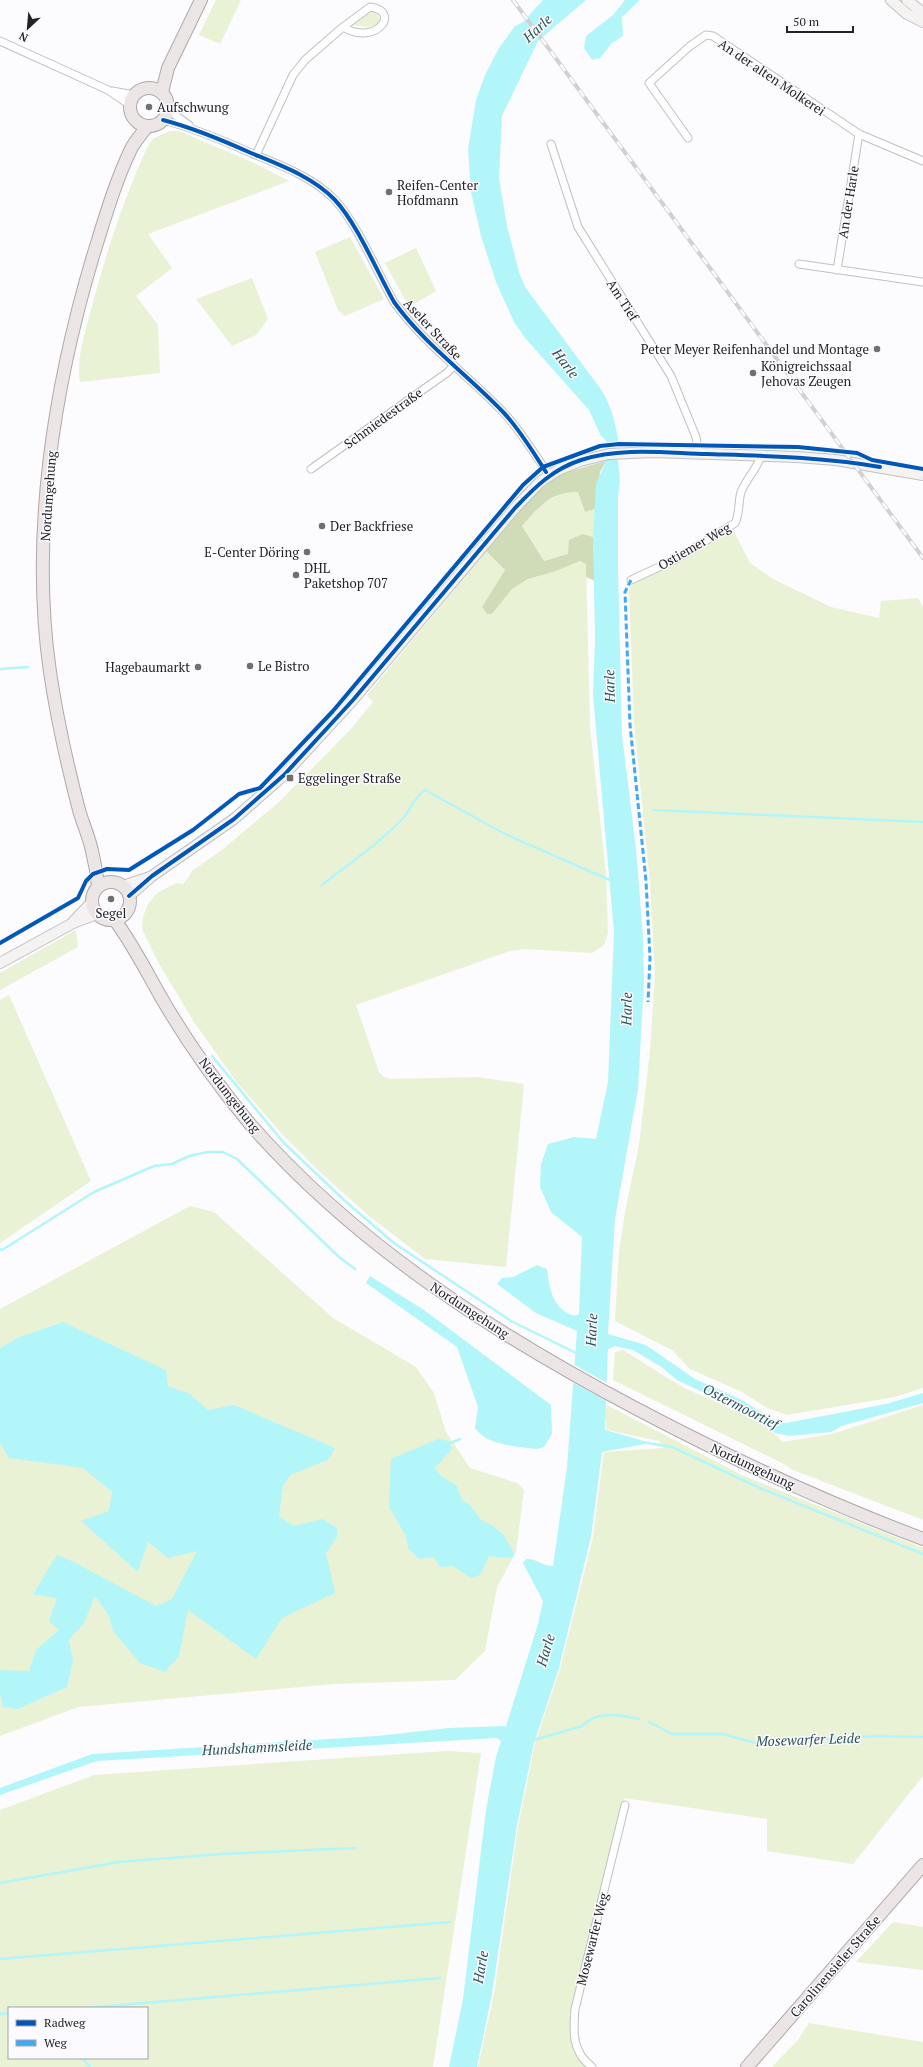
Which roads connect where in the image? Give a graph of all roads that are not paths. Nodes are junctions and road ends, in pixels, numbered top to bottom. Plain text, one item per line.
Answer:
1 (200, 0) edge
2 (891, 0) edge
3 (907, 0) edge
4 (923, 13) edge
5 (923, 22) edge
6 (343, 27) junction
7 (0, 41) edge
8 (168, 68) junction
9 (149, 88) junction
10 (108, 90) junction
11 (162, 92) junction
12 (132, 100) junction
13 (166, 115) junction
14 (141, 123) junction
15 (192, 127) junction
16 (858, 134) junction
17 (688, 138) dead end
18 (551, 144) dead end
19 (256, 155) junction
20 (923, 161) edge
21 (799, 264) dead end
22 (837, 270) junction
23 (923, 282) edge
24 (453, 366) junction
25 (698, 454) junction
26 (761, 456) junction
27 (311, 469) dead end
28 (549, 475) junction
29 (923, 475) edge
30 (631, 580) dead end
31 (103, 884) junction
32 (126, 891) junction
33 (92, 902) junction
34 (97, 914) junction
35 (125, 914) junction
36 (114, 920) junction
37 (73, 923) junction
38 (130, 940) junction
39 (0, 963) edge
40 (923, 1539) edge
41 (625, 1806) dead end
42 (923, 1865) edge
43 (592, 2067) edge
44 (747, 2067) edge

1 - 8 main road
2 - 5 street
3 - 4 street
6 - 6 street
6 - 19 street
7 - 10 street
8 - 9 main road
8 - 11 main road
9 - 11 main road
9 - 12 main road
10 - 12 street
10 - 12 street
11 - 13 main road
12 - 14 main road
13 - 14 main road
13 - 15 street, Aseler Straße
13 - 15 street, Aseler Straße
14 - 31 main road, Nordumgehung
15 - 19 street, Aseler Straße
16 - 17 street, An der alten Molkerei
16 - 20 street, An der alten Molkerei
16 - 22 street, An der Harle
18 - 25 street, Am Tief
19 - 24 street, Aseler Straße
21 - 22 street
22 - 23 street
24 - 27 street, Schmiedestraße
24 - 28 street, Aseler Straße
25 - 26 street
25 - 28 street
26 - 29 street
26 - 30 street, Ostiemer Weg
28 - 32 street
31 - 32 main road
31 - 33 main road
32 - 35 main road, Nordumgehung
33 - 34 main road
33 - 37 street
34 - 36 main road
34 - 37 street
35 - 36 main road
35 - 38 main road, Nordumgehung
36 - 38 main road, Nordumgehung
37 - 39 street
38 - 40 main road, Nordumgehung
41 - 43 street, Mosewarfer Weg
42 - 44 main road, Carolinensieler Straße

